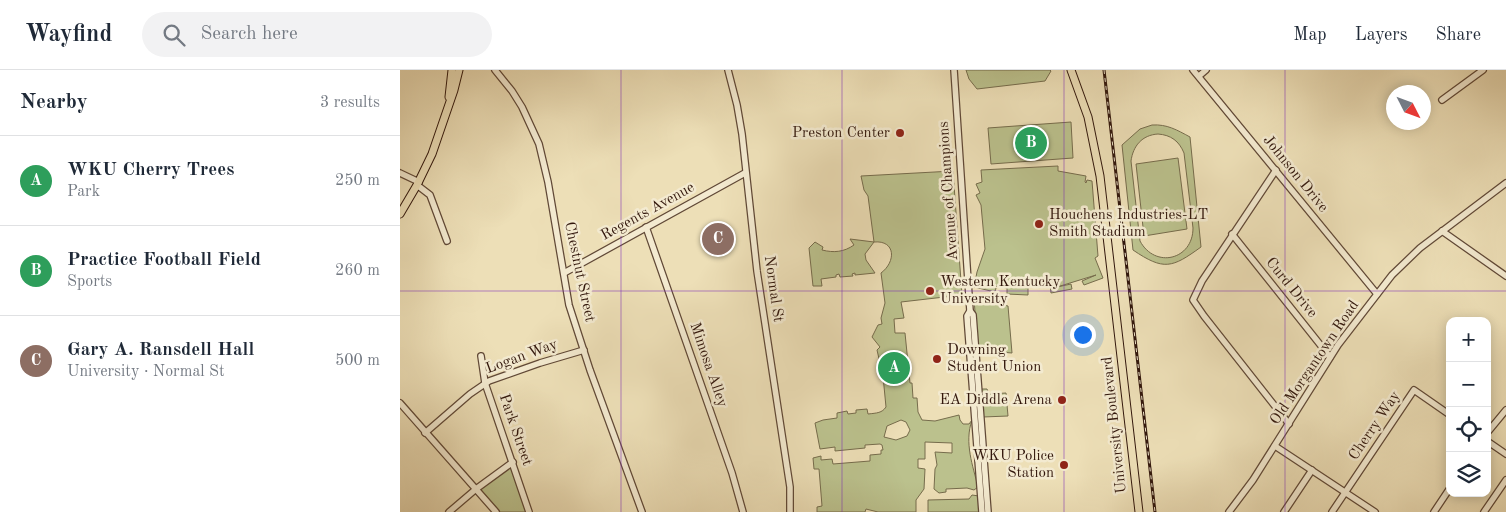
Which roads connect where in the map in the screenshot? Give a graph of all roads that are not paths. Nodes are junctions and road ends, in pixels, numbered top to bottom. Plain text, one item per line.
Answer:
1 (452, 70) edge
2 (459, 70) edge
3 (494, 70) edge
4 (728, 70) edge
5 (954, 70) edge
6 (1071, 70) edge
7 (1193, 70) edge
8 (1206, 70) edge
9 (1483, 70) edge
10 (1199, 76) junction
11 (1442, 100) dead end
12 (448, 104) junction
13 (1276, 170) junction
14 (400, 173) edge
15 (745, 174) junction
16 (1506, 183) edge
17 (418, 184) junction
18 (400, 214) edge
19 (646, 227) junction
20 (1442, 231) junction
21 (1232, 234) junction
22 (447, 241) dead end
23 (564, 273) junction
24 (1506, 276) edge
25 (1377, 294) junction
26 (970, 311) junction
27 (584, 350) junction
28 (481, 356) dead end
29 (1330, 357) junction
30 (485, 383) junction
31 (400, 403) edge
32 (1506, 410) edge
33 (1446, 412) edge
34 (1289, 424) junction
35 (1491, 428) edge
36 (425, 433) junction
37 (1491, 443) edge
38 (1275, 446) junction
39 (1506, 454) edge
40 (513, 462) junction
41 (1312, 470) junction
42 (1506, 480) edge
43 (476, 489) junction
44 (1345, 492) junction
45 (1446, 494) edge
46 (449, 512) edge
47 (496, 512) edge
48 (530, 512) edge
49 (642, 512) edge
50 (743, 512) edge
51 (790, 512) edge
52 (982, 512) edge
53 (988, 512) edge
54 (1139, 512) edge
55 (1229, 512) edge
56 (1284, 512) edge
57 (1332, 512) edge
58 (1374, 512) edge
59 (1434, 512) edge
60 (1484, 512) edge

1 - 12 main road
2 - 12 main road
3 - 23 street, Chestnut Street
4 - 15 street, Normal St
5 - 26 street, Avenue of Champions
6 - 54 main road, University Boulevard
7 - 10 street, Johnson Drive
8 - 10 street
9 - 11 street
10 - 13 street, Johnson Drive
12 - 17 main road
13 - 21 street
13 - 25 street, Johnson Drive
14 - 17 street
15 - 19 street, Regents Avenue
15 - 51 street, Normal St
16 - 20 street, Old Morgantown Road
17 - 18 main road
17 - 22 street
19 - 23 street, Regents Avenue
19 - 50 street, Mimosa Alley
20 - 24 street
20 - 25 street, Old Morgantown Road
21 - 29 street, Curd Drive
21 - 34 street
23 - 27 street, Chestnut Street
25 - 29 street, Old Morgantown Road
26 - 52 street, Avenue of Champions
26 - 53 street, Avenue of Champions
27 - 30 street, Logan Way
27 - 49 street, Chestnut Street
28 - 30 street, Park Street
29 - 34 street, Old Morgantown Road
30 - 36 street, Logan Way
30 - 40 street, Park Street
31 - 36 street
32 - 35 street
33 - 44 street, Cherry Way
34 - 38 street, Old Morgantown Road
36 - 43 street
37 - 39 street
38 - 41 street
38 - 55 street, Old Morgantown Road
40 - 43 street
40 - 48 street, Park Street
41 - 44 street
41 - 56 street
42 - 60 street
43 - 46 street
43 - 47 street
44 - 57 street, Cherry Way
44 - 58 street
45 - 59 street

